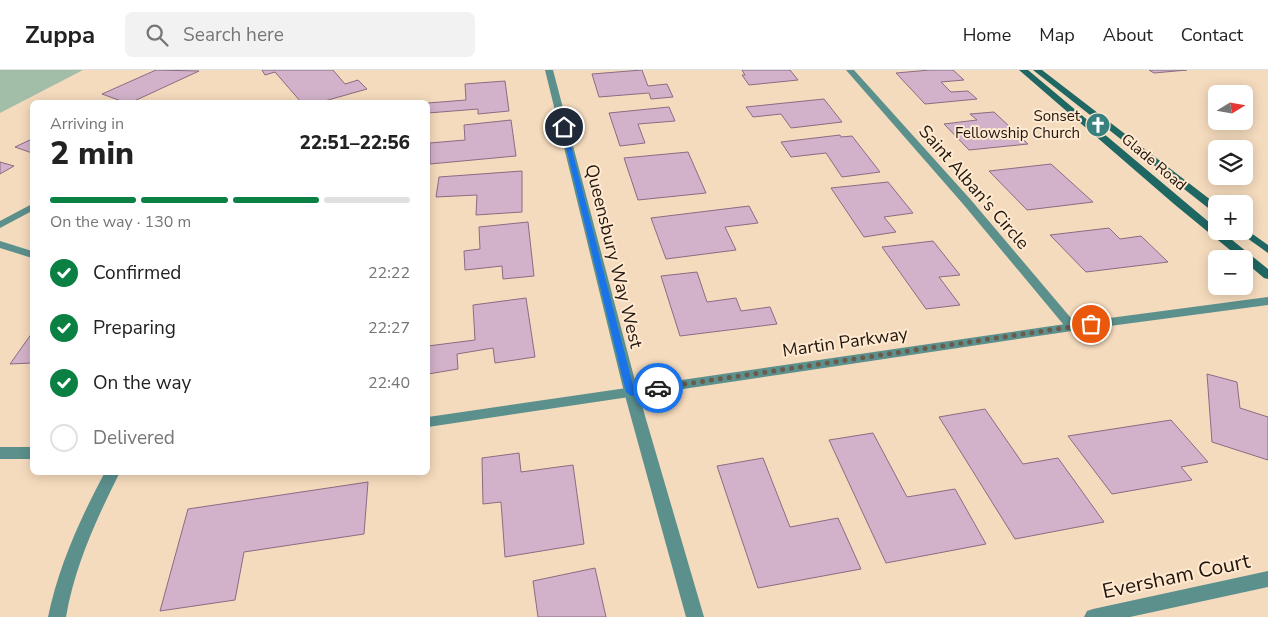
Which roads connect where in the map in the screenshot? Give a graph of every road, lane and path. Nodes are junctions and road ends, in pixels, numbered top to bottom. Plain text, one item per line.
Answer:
1 (549, 70) edge
2 (850, 70) edge
3 (1023, 70) edge
4 (1037, 70) edge
5 (1208, 203) edge
6 (30, 208) edge
7 (0, 225) edge
8 (1253, 238) edge
9 (0, 244) edge
10 (1268, 250) edge
11 (30, 254) edge
12 (1268, 275) edge
13 (1268, 300) edge
14 (1072, 327) junction
15 (631, 392) junction
16 (430, 422) edge
17 (0, 453) edge
18 (30, 453) edge
19 (111, 475) edge
20 (1268, 579) edge
21 (57, 617) edge
22 (695, 617) edge
23 (1093, 617) edge

1 - 15 street, Queensbury Way West
2 - 14 street, Saint Alban's Circle
3 - 12 main road, Glade Road
4 - 5 main road, Glade Road
6 - 7 street
8 - 10 main road
9 - 11 street
13 - 14 street, Martin Parkway
14 - 15 street, Martin Parkway
15 - 16 street, Martin Parkway
15 - 22 street, Queensbury Way West
17 - 18 street
19 - 21 street
20 - 23 street, Eversham Court

